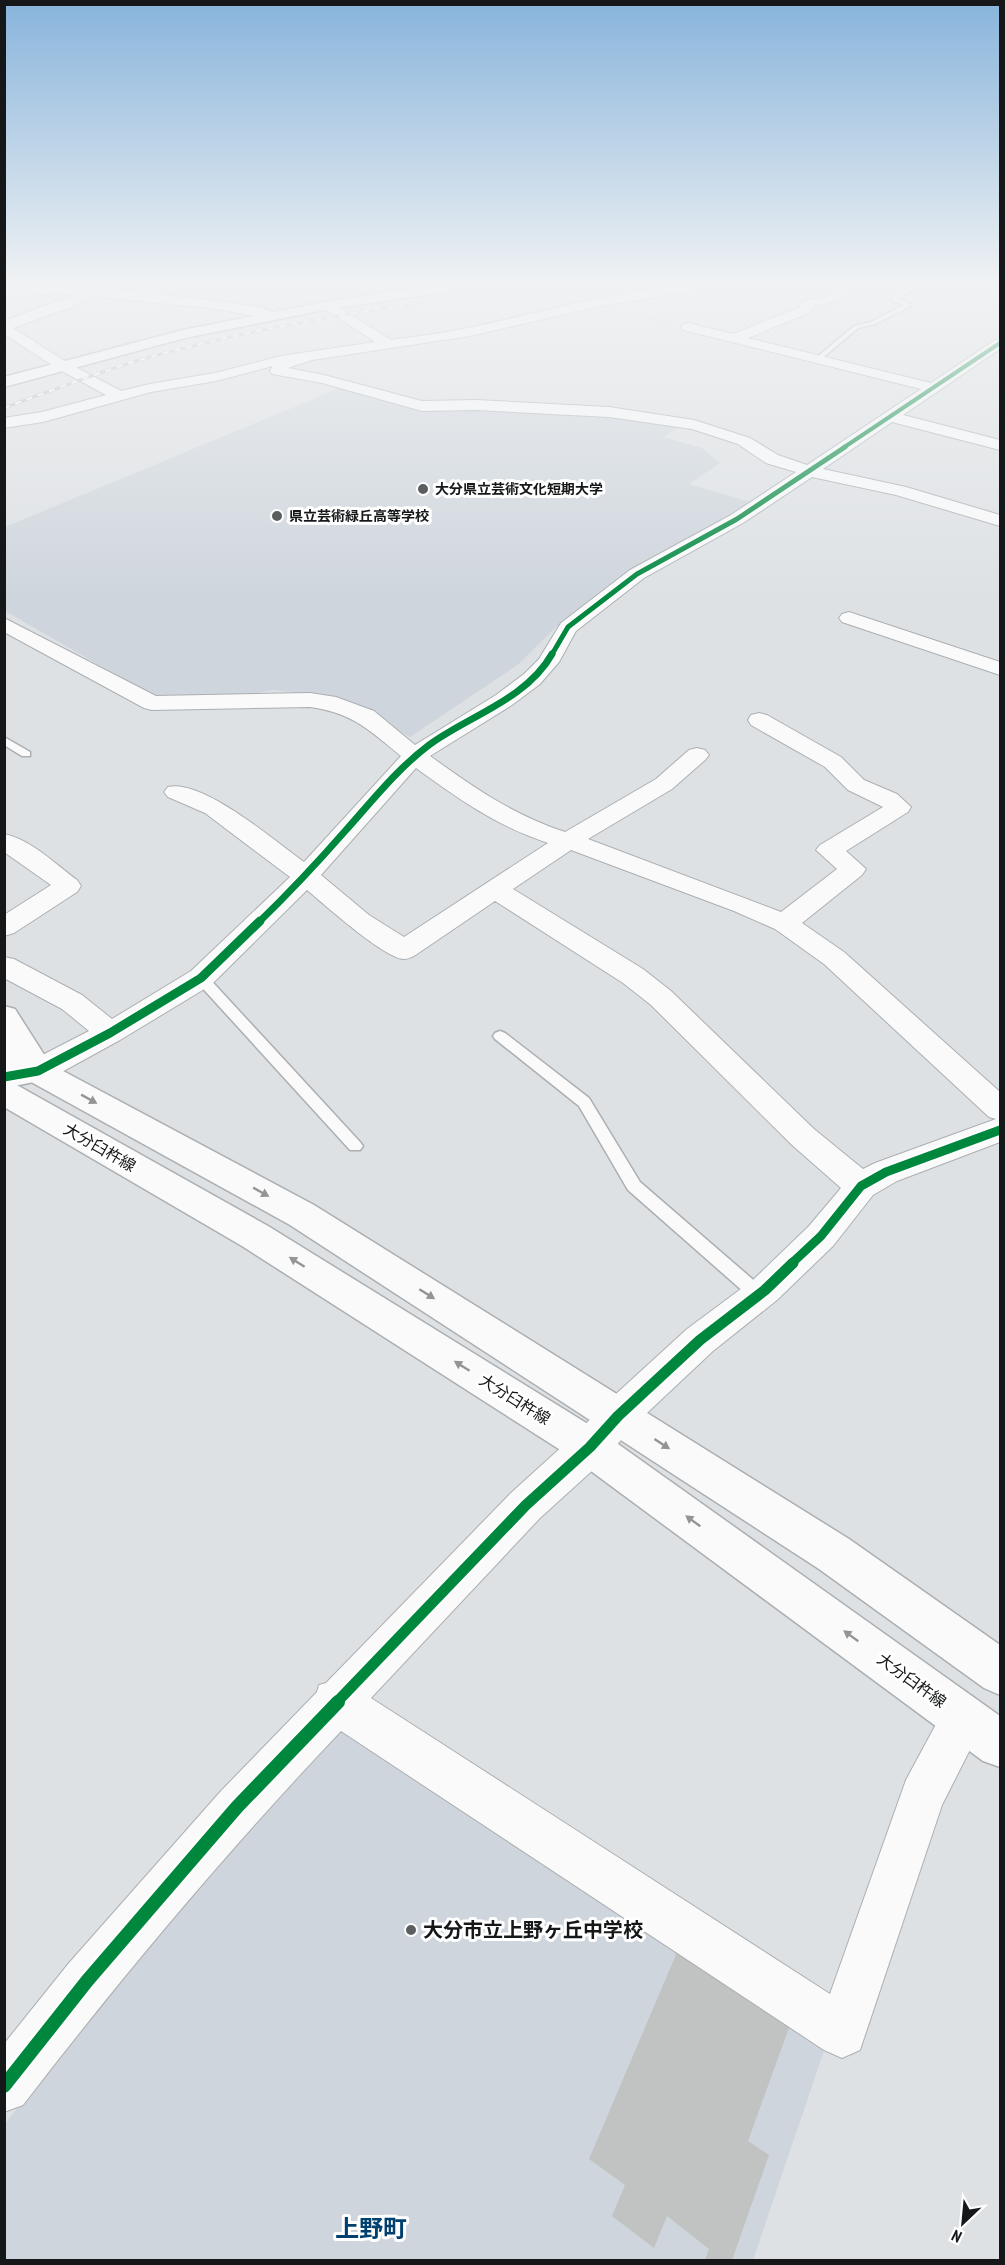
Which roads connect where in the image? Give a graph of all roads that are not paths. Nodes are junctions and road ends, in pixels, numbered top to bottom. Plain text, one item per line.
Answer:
1 (108, 391) edge
2 (140, 391) edge
3 (366, 391) edge
4 (930, 391) edge
5 (118, 396) junction
6 (891, 417) junction
7 (4, 423) edge
8 (1000, 445) edge
9 (809, 471) junction
10 (1000, 521) edge
11 (849, 618) dead end
12 (4, 624) edge
13 (1000, 669) edge
14 (759, 720) dead end
15 (4, 740) edge
16 (26, 754) dead end
17 (697, 755) dead end
18 (415, 756) junction
19 (176, 792) dead end
20 (4, 841) edge
21 (566, 842) junction
22 (306, 876) junction
23 (495, 890) junction
24 (784, 922) junction
25 (4, 927) edge
26 (4, 966) edge
27 (201, 978) junction
28 (4, 1016) edge
29 (110, 1033) junction
30 (500, 1036) dead end
31 (4, 1053) edge
32 (21, 1074) edge
33 (4, 1092) edge
34 (1000, 1109) edge
35 (1000, 1130) edge
36 (355, 1146) dead end
37 (861, 1186) junction
38 (759, 1295) junction
39 (618, 1416) junction
40 (590, 1447) junction
41 (1000, 1672) edge
42 (335, 1701) junction
43 (964, 1718) junction
44 (1000, 1744) edge
45 (4, 2086) edge

1 - 5 street
2 - 5 street
3 - 9 street
4 - 6 street
5 - 7 street
6 - 8 street
6 - 9 street
9 - 10 street
9 - 18 street
11 - 13 street
12 - 18 street
14 - 24 street
15 - 16 lane
17 - 21 street
18 - 21 street
18 - 22 street
19 - 22 street
20 - 25 street
21 - 23 street
21 - 24 street
22 - 23 street
22 - 27 street
23 - 37 street
24 - 34 street
26 - 29 street
27 - 29 street
27 - 36 lane
28 - 32 main road
29 - 32 street
30 - 38 lane
31 - 32 main road
32 -> 39 main road
40 -> 33 main road, 大分臼杵線
35 - 37 street
37 - 38 street
38 - 39 street
39 - 40 street
39 -> 41 main road
40 - 42 street
43 -> 40 main road, 大分臼杵線
42 - 43 street
42 - 45 street
43 - 44 main road, 大分臼杵線

